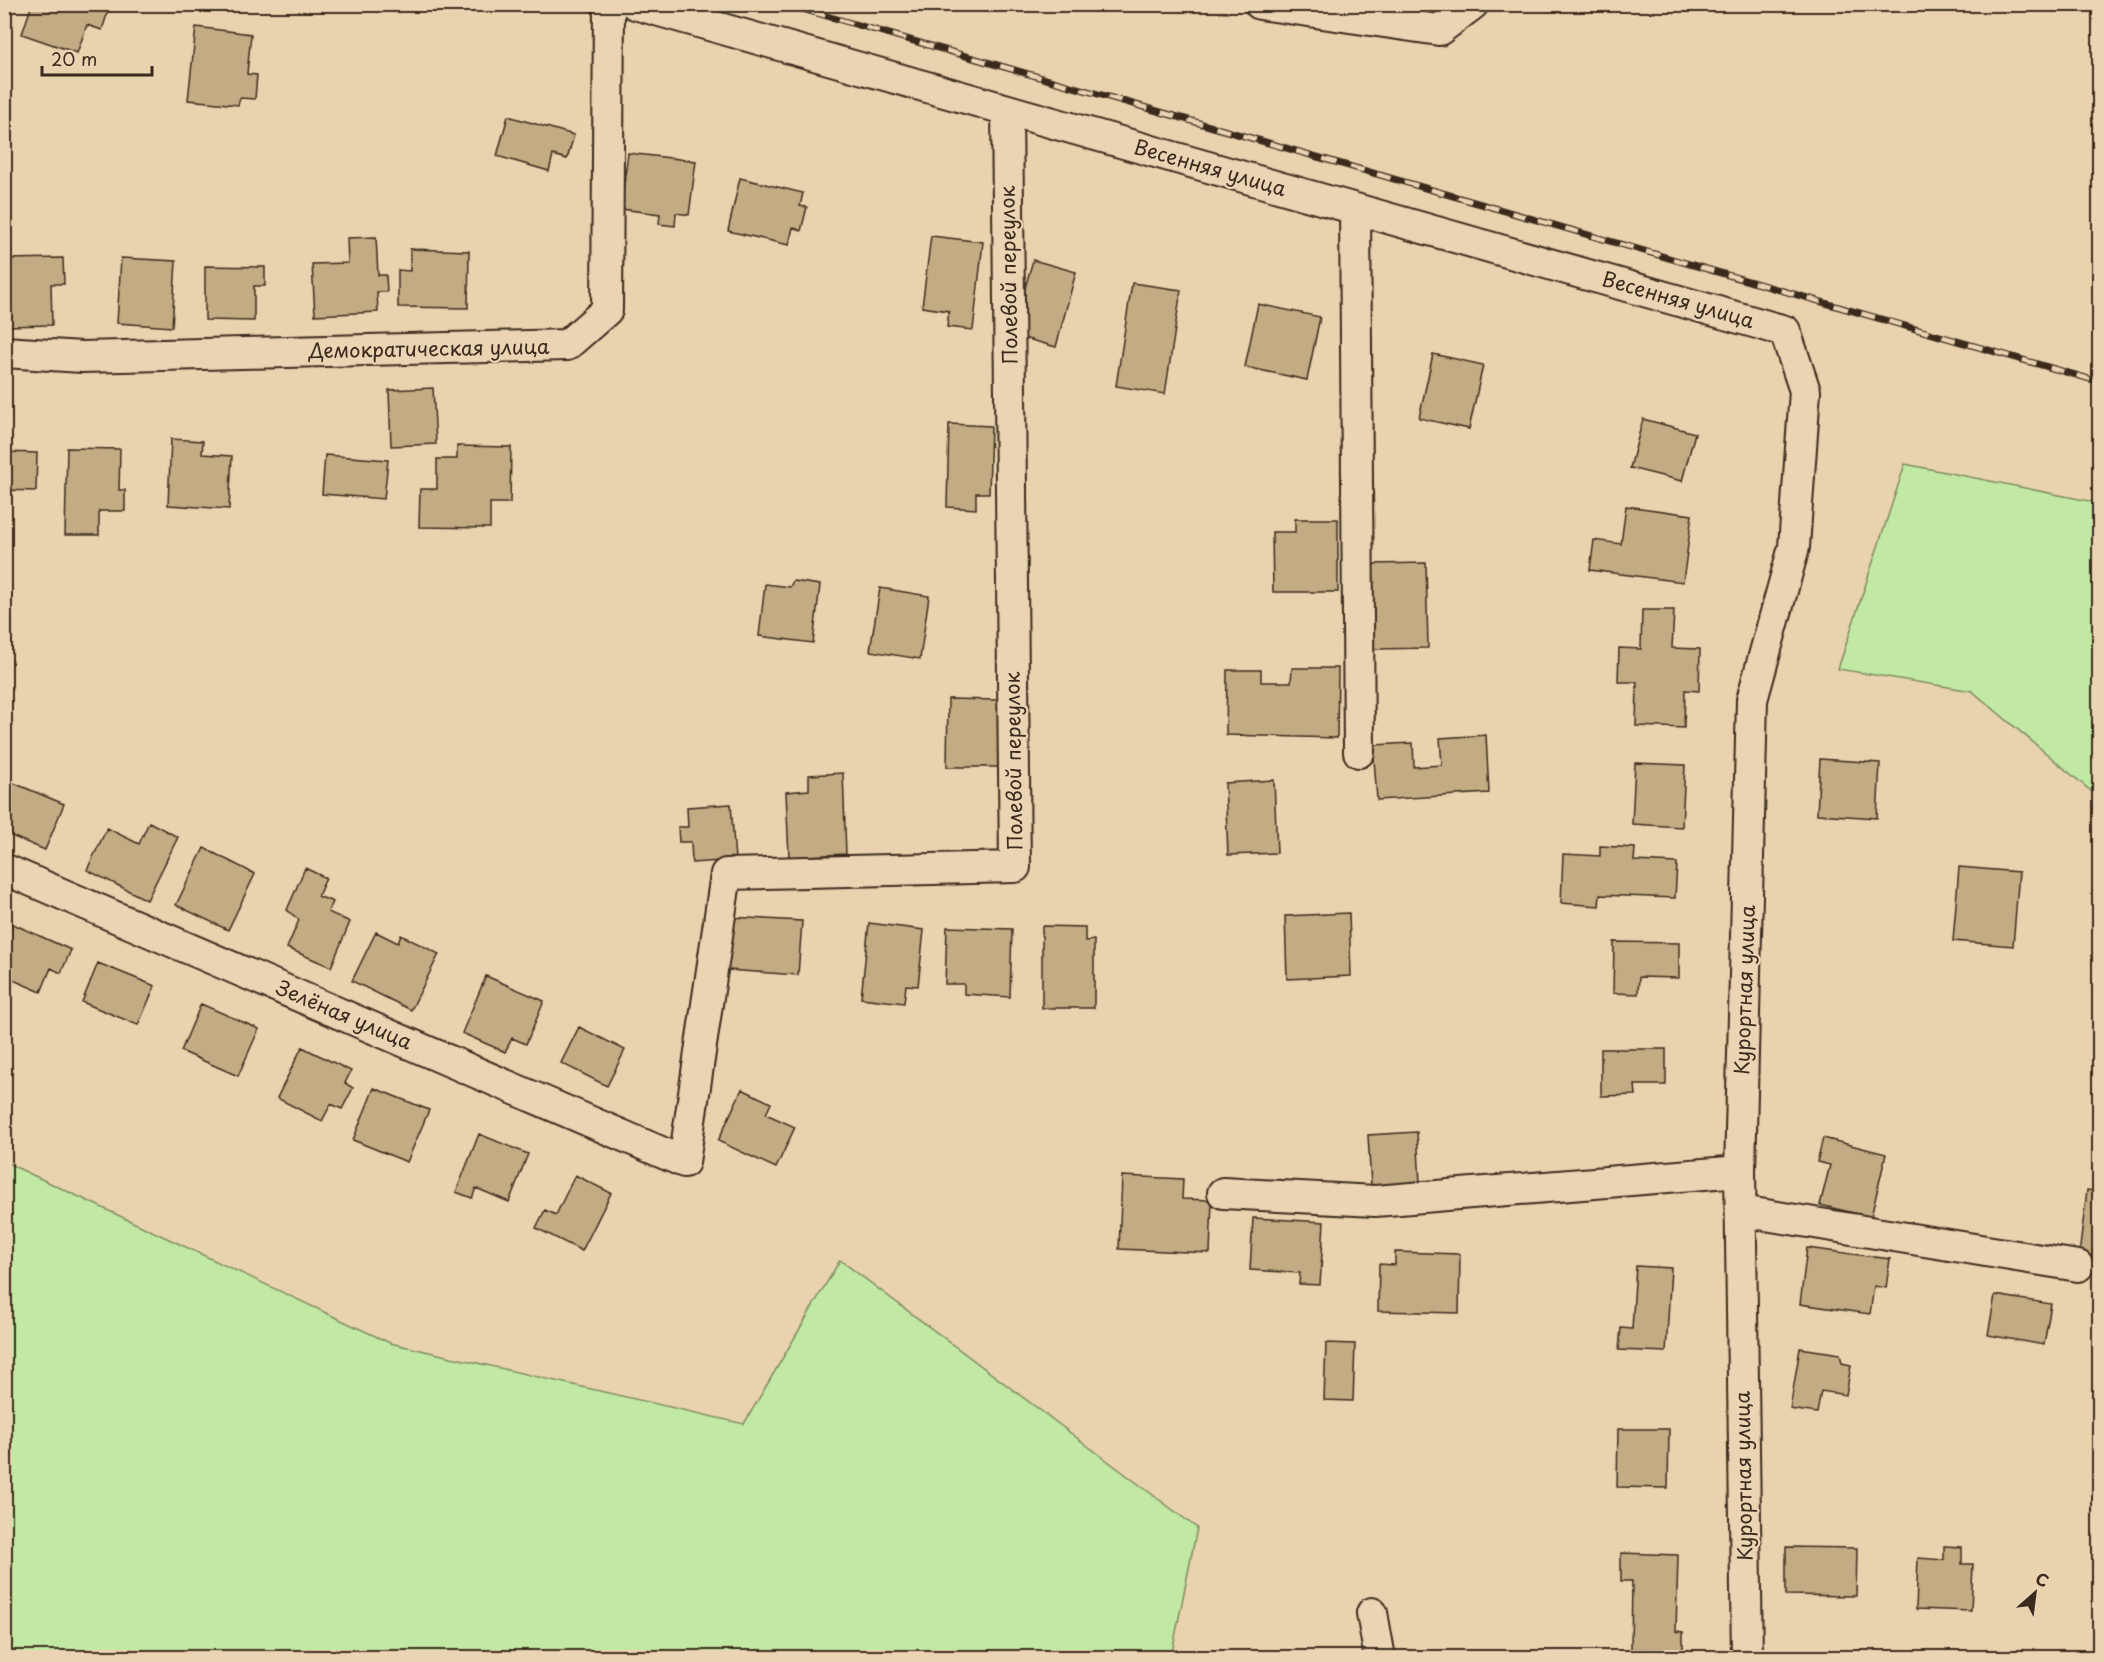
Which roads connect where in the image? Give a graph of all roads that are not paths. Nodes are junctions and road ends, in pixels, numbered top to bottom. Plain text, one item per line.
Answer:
1 (609, 4) edge
2 (635, 4) edge
3 (1260, 4) edge
4 (1473, 4) edge
5 (1007, 110) junction
6 (1355, 209) junction
7 (1785, 331) joint
8 (4, 352) edge
9 (1359, 752) dead end
10 (4, 869) edge
11 (684, 1162) joint
12 (1740, 1171) junction
13 (1223, 1193) dead end
14 (1741, 1211) junction
15 (2078, 1266) dead end
16 (1372, 1612) dead end
17 (1380, 1658) edge
18 (1747, 1658) edge

1 - 8 street, Демократическая улица
2 - 5 street, Весенняя улица
3 - 4 street
5 - 6 street, Весенняя улица
5 - 11 street, Полевой переулок
6 - 7 street, Весенняя улица
6 - 9 street
7 - 12 street, Курортная улица
10 - 11 street, Зелёная улица
12 - 13 street
12 - 14 street, Курортная улица
14 - 15 street
14 - 18 street, Курортная улица
16 - 17 street

